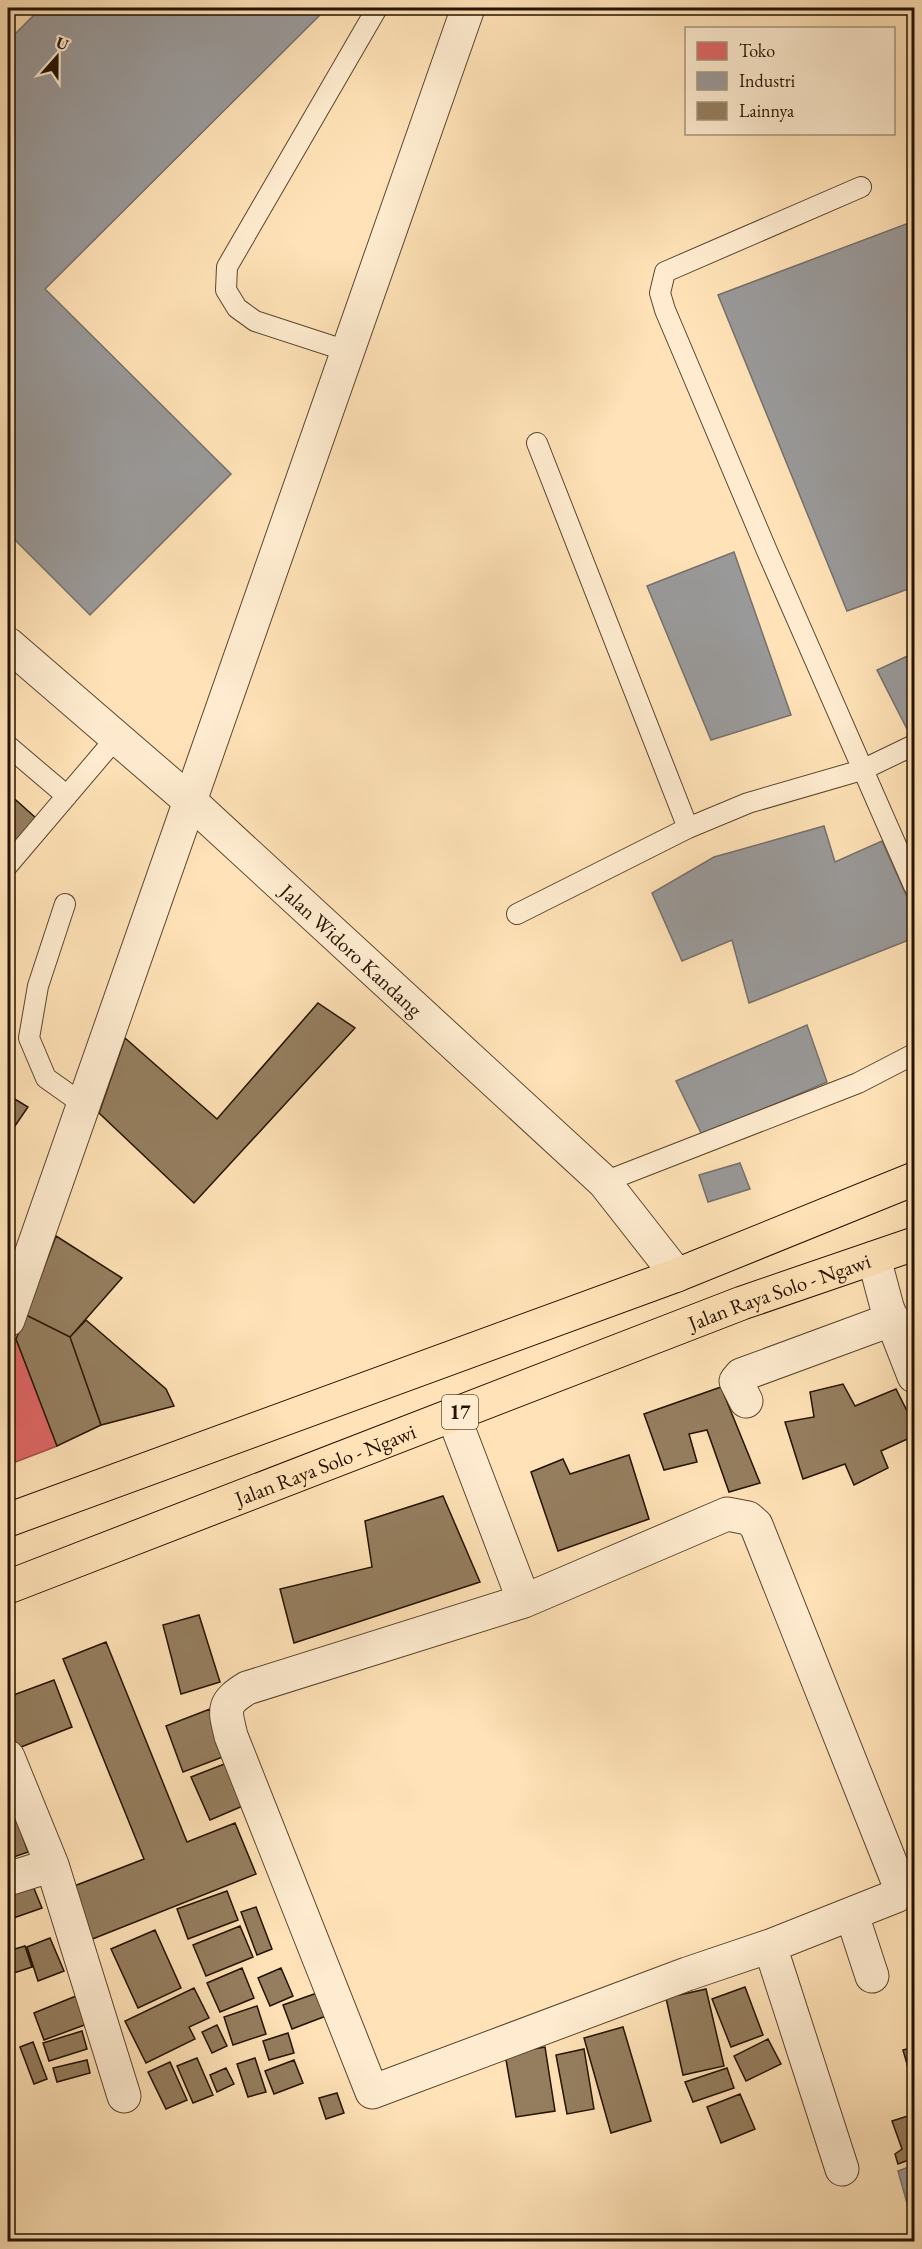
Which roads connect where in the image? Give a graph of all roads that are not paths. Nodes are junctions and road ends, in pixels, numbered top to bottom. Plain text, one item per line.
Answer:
1 (468, 8) edge
2 (376, 10) dead end
3 (861, 187) dead end
4 (347, 351) junction
5 (537, 443) dead end
6 (11, 655) edge
7 (116, 738) junction
8 (915, 745) edge
9 (8, 746) edge
10 (862, 770) junction
11 (67, 796) junction
12 (190, 802) junction
13 (688, 828) junction
14 (8, 865) edge
15 (915, 886) edge
16 (65, 904) dead end
17 (517, 914) dead end
18 (915, 1054) edge
19 (84, 1105) junction
20 (915, 1179) edge
21 (604, 1182) junction
22 (915, 1244) edge
23 (874, 1258) junction
24 (677, 1275) junction
25 (893, 1319) junction
26 (8, 1320) edge
27 (915, 1376) edge
28 (746, 1401) dead end
29 (453, 1415) junction
30 (8, 1520) edge
31 (8, 1587) edge
32 (524, 1601) junction
33 (8, 1757) edge
34 (52, 1865) junction
35 (8, 1879) edge
36 (852, 1915) junction
37 (770, 1946) junction
38 (872, 1976) dead end
39 (124, 2096) dead end
40 (842, 2169) dead end

1 - 4 street
2 - 4 lane
3 - 10 lane
4 - 12 street
5 - 13 lane
6 - 7 street, Jalan Widoro Kandang
7 - 11 lane
7 - 12 street, Jalan Widoro Kandang
8 - 10 lane
9 - 11 lane
10 - 13 lane
10 - 15 lane
11 - 14 lane
12 - 19 street
12 - 21 street, Jalan Widoro Kandang
13 - 17 lane
16 - 19 lane
18 - 21 lane
19 - 26 street
20 - 24 highway
21 - 24 street, Jalan Widoro Kandang
22 - 23 highway, Jalan Raya Solo - Ngawi / 17
23 - 25 street
23 - 29 highway, Jalan Raya Solo - Ngawi / 17
24 - 30 highway
25 - 27 street
25 - 28 street
29 - 31 highway, Jalan Raya Solo - Ngawi / 17
29 - 32 street
32 - 36 street
32 - 37 street
33 - 34 street
34 - 35 street
34 - 39 street
36 - 37 street
36 - 38 street
37 - 40 street

